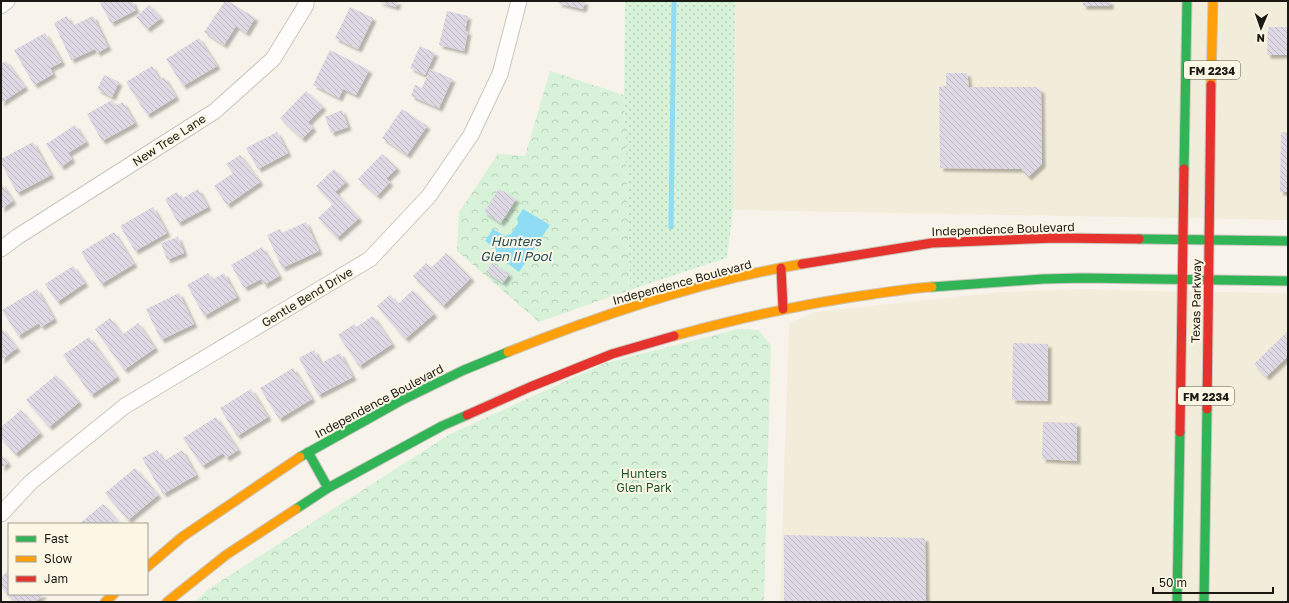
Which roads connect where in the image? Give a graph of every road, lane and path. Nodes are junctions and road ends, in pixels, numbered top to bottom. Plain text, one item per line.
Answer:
1 (7, 1) edge
2 (306, 1) edge
3 (519, 1) edge
4 (1187, 1) edge
5 (1213, 1) edge
6 (1, 6) edge
7 (1183, 240) junction
8 (1209, 240) junction
9 (1288, 241) edge
10 (1, 249) edge
11 (781, 268) junction
12 (1183, 280) junction
13 (1208, 280) junction
14 (1288, 281) edge
15 (783, 309) junction
16 (308, 452) junction
17 (328, 488) junction
18 (1, 514) edge
19 (148, 566) edge
20 (113, 595) edge
21 (105, 602) edge
22 (167, 602) edge
23 (1178, 602) edge
24 (1204, 602) edge

1 - 6 street
2 - 10 street, New Tree Lane
3 - 18 street, Gentle Bend Drive
4 - 7 main road, Texas Parkway / FM 2234
5 - 8 main road, Texas Parkway / FM 2234
7 - 8 main road, Independence Boulevard
7 - 11 main road, Independence Boulevard
7 - 12 main road, Texas Parkway / FM 2234
8 - 9 main road, Independence Boulevard
8 - 13 main road, Texas Parkway / FM 2234
11 - 15 main road
11 - 16 main road, Independence Boulevard
12 - 13 main road
12 - 15 main road
12 - 23 main road, Texas Parkway / FM 2234
13 - 14 main road
13 - 24 main road, Texas Parkway / FM 2234
15 - 17 main road
16 - 17 main road
16 - 19 main road, Independence Boulevard
17 - 22 main road
20 - 21 main road

